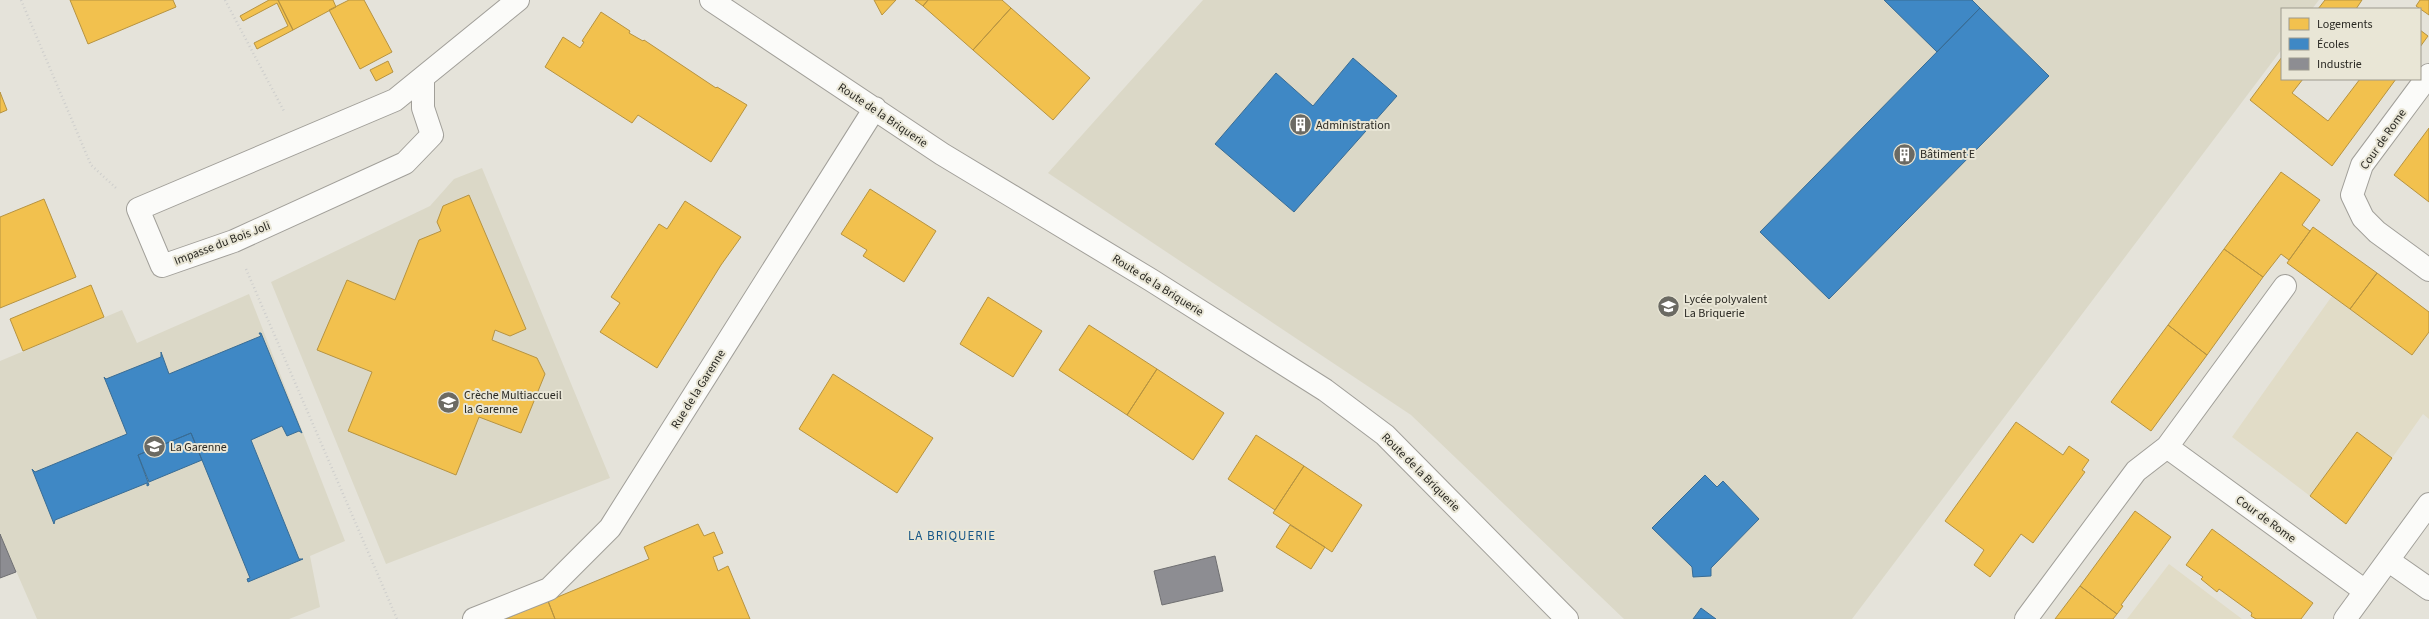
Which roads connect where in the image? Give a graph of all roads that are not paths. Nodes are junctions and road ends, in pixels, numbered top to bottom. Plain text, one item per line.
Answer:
1 (518, 0) edge
2 (711, 0) edge
3 (2429, 75) edge
4 (422, 80) junction
5 (875, 108) junction
6 (2429, 270) edge
7 (2285, 286) dead end
8 (2167, 447) junction
9 (2429, 504) edge
10 (2388, 561) junction
11 (2429, 589) edge
12 (2365, 591) junction
13 (474, 619) edge
14 (1567, 619) edge
15 (2026, 619) edge
16 (2345, 619) edge

1 - 4 street
2 - 5 street, Route de la Briquerie
3 - 6 street, Cour de Rome
4 - 4 street, Impasse du Bois Joli
5 - 13 street, Rue de la Garenne
5 - 14 street, Route de la Briquerie
7 - 8 street
8 - 12 street, Cour de Rome
8 - 15 street
9 - 10 street
10 - 11 street
10 - 12 street
12 - 16 street

